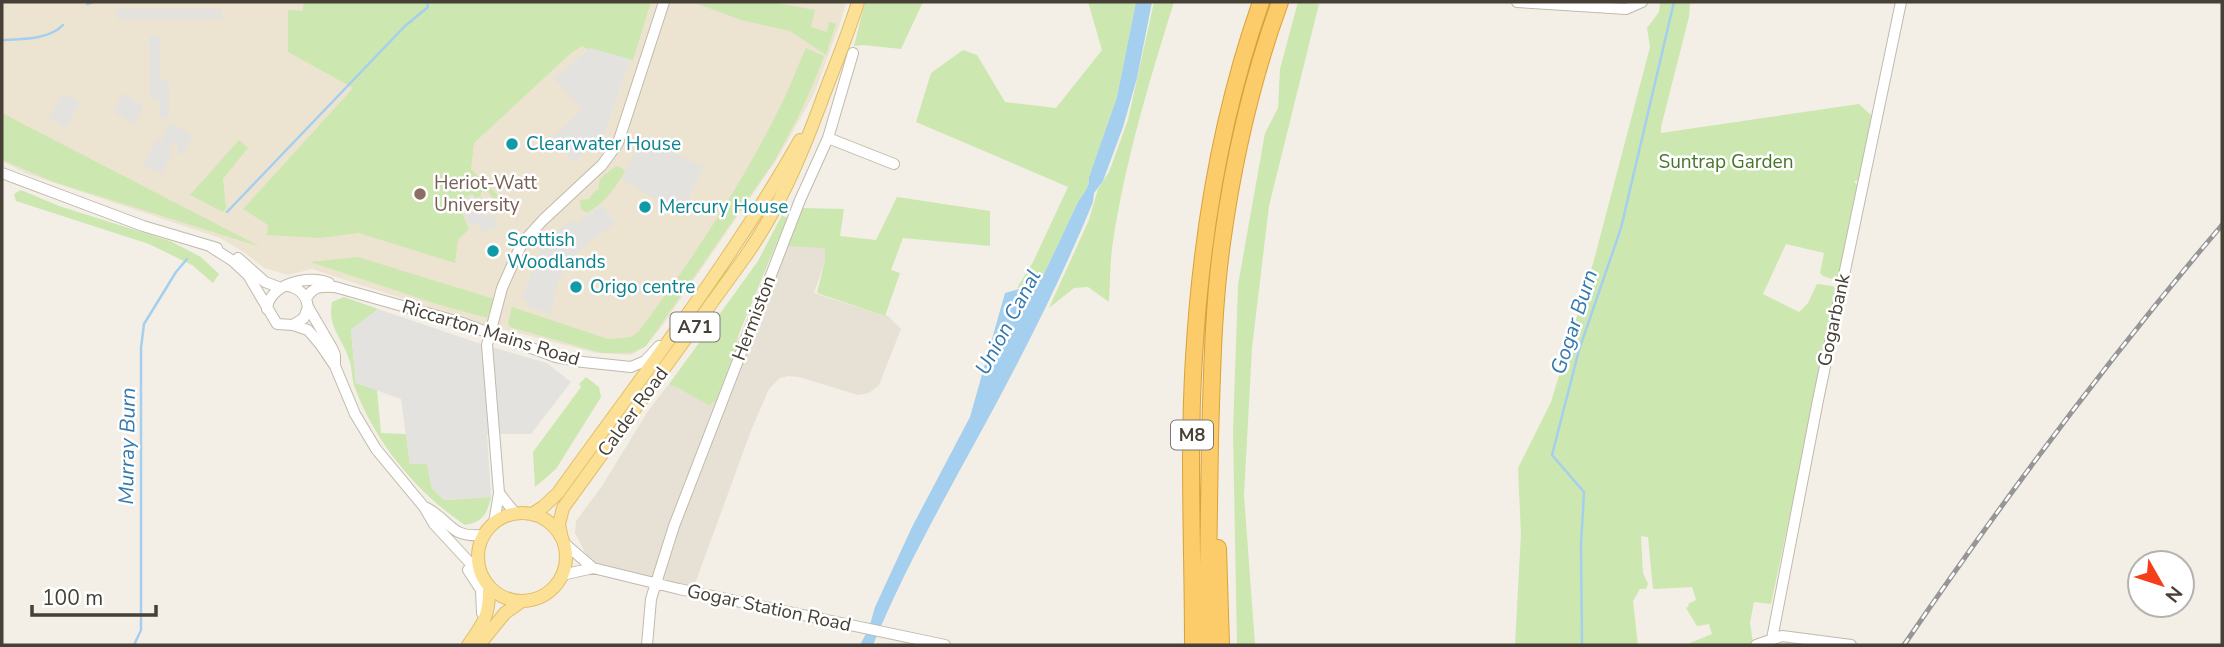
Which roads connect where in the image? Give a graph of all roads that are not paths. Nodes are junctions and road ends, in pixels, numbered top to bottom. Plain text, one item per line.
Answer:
1 (664, 2) edge
2 (859, 2) edge
3 (1261, 2) edge
4 (1280, 2) edge
5 (1517, 2) edge
6 (1642, 2) edge
7 (1901, 2) edge
8 (853, 53) dead end
9 (820, 106) junction
10 (828, 138) junction
11 (894, 164) dead end
12 (2, 173) edge
13 (211, 247) junction
14 (284, 287) junction
15 (335, 287) junction
16 (307, 303) junction
17 (267, 309) junction
18 (293, 326) junction
19 (676, 328) junction
20 (490, 332) junction
21 (335, 366) junction
22 (1212, 385) junction
23 (1192, 438) junction
24 (499, 493) junction
25 (424, 506) junction
26 (515, 513) junction
27 (531, 514) junction
28 (494, 523) junction
29 (484, 536) junction
30 (563, 541) junction
31 (451, 545) junction
32 (593, 568) junction
33 (562, 575) junction
34 (487, 582) junction
35 (655, 584) junction
36 (522, 601) junction
37 (1772, 639) junction
38 (466, 645) edge
39 (479, 645) edge
40 (647, 645) edge
41 (945, 645) edge
42 (1186, 645) edge
43 (1194, 645) edge
44 (1207, 645) edge
45 (1221, 645) edge
46 (1756, 645) edge
47 (1851, 645) edge

1 - 20 street
2 - 9 main road, Calder Road / A71
3 - 23 highway, M8
4 - 22 highway, M8
5 - 6 street
7 - 37 street, Gogarbank
8 - 10 street, Hermiston
9 - 19 main road, Calder Road / A71
9 - 30 main road, Calder Road / A71
10 - 11 street
10 - 35 street, Hermiston
12 - 13 street
13 - 14 street
13 - 17 street
14 - 15 street, Riccarton Mains Road
14 - 16 street
14 - 17 street
15 - 16 street
15 - 20 street, Riccarton Mains Road
16 - 18 street
16 - 21 street
17 - 18 street
18 - 21 street
19 - 20 street, Riccarton Mains Road
19 - 27 main road, Calder Road / A71
20 - 24 street
21 - 25 street
22 - 44 highway, M8
22 - 45 highway, M8
23 - 42 highway, M8
23 - 43 highway, M8
24 - 26 street
24 - 28 street
25 - 29 street
25 - 31 street
26 - 27 main road
26 - 28 main road
27 - 30 main road
28 - 29 main road
29 - 34 main road
30 - 32 street, Gogar Station Road
30 - 33 main road
31 - 34 street
31 - 38 street
32 - 33 street, Gogar Station Road
32 - 35 street, Gogar Station Road
33 - 36 main road
34 - 36 main road
34 - 38 main road
35 - 40 street, Hermiston
35 - 41 street, Gogar Station Road
36 - 39 main road
37 - 46 street
37 - 47 street

